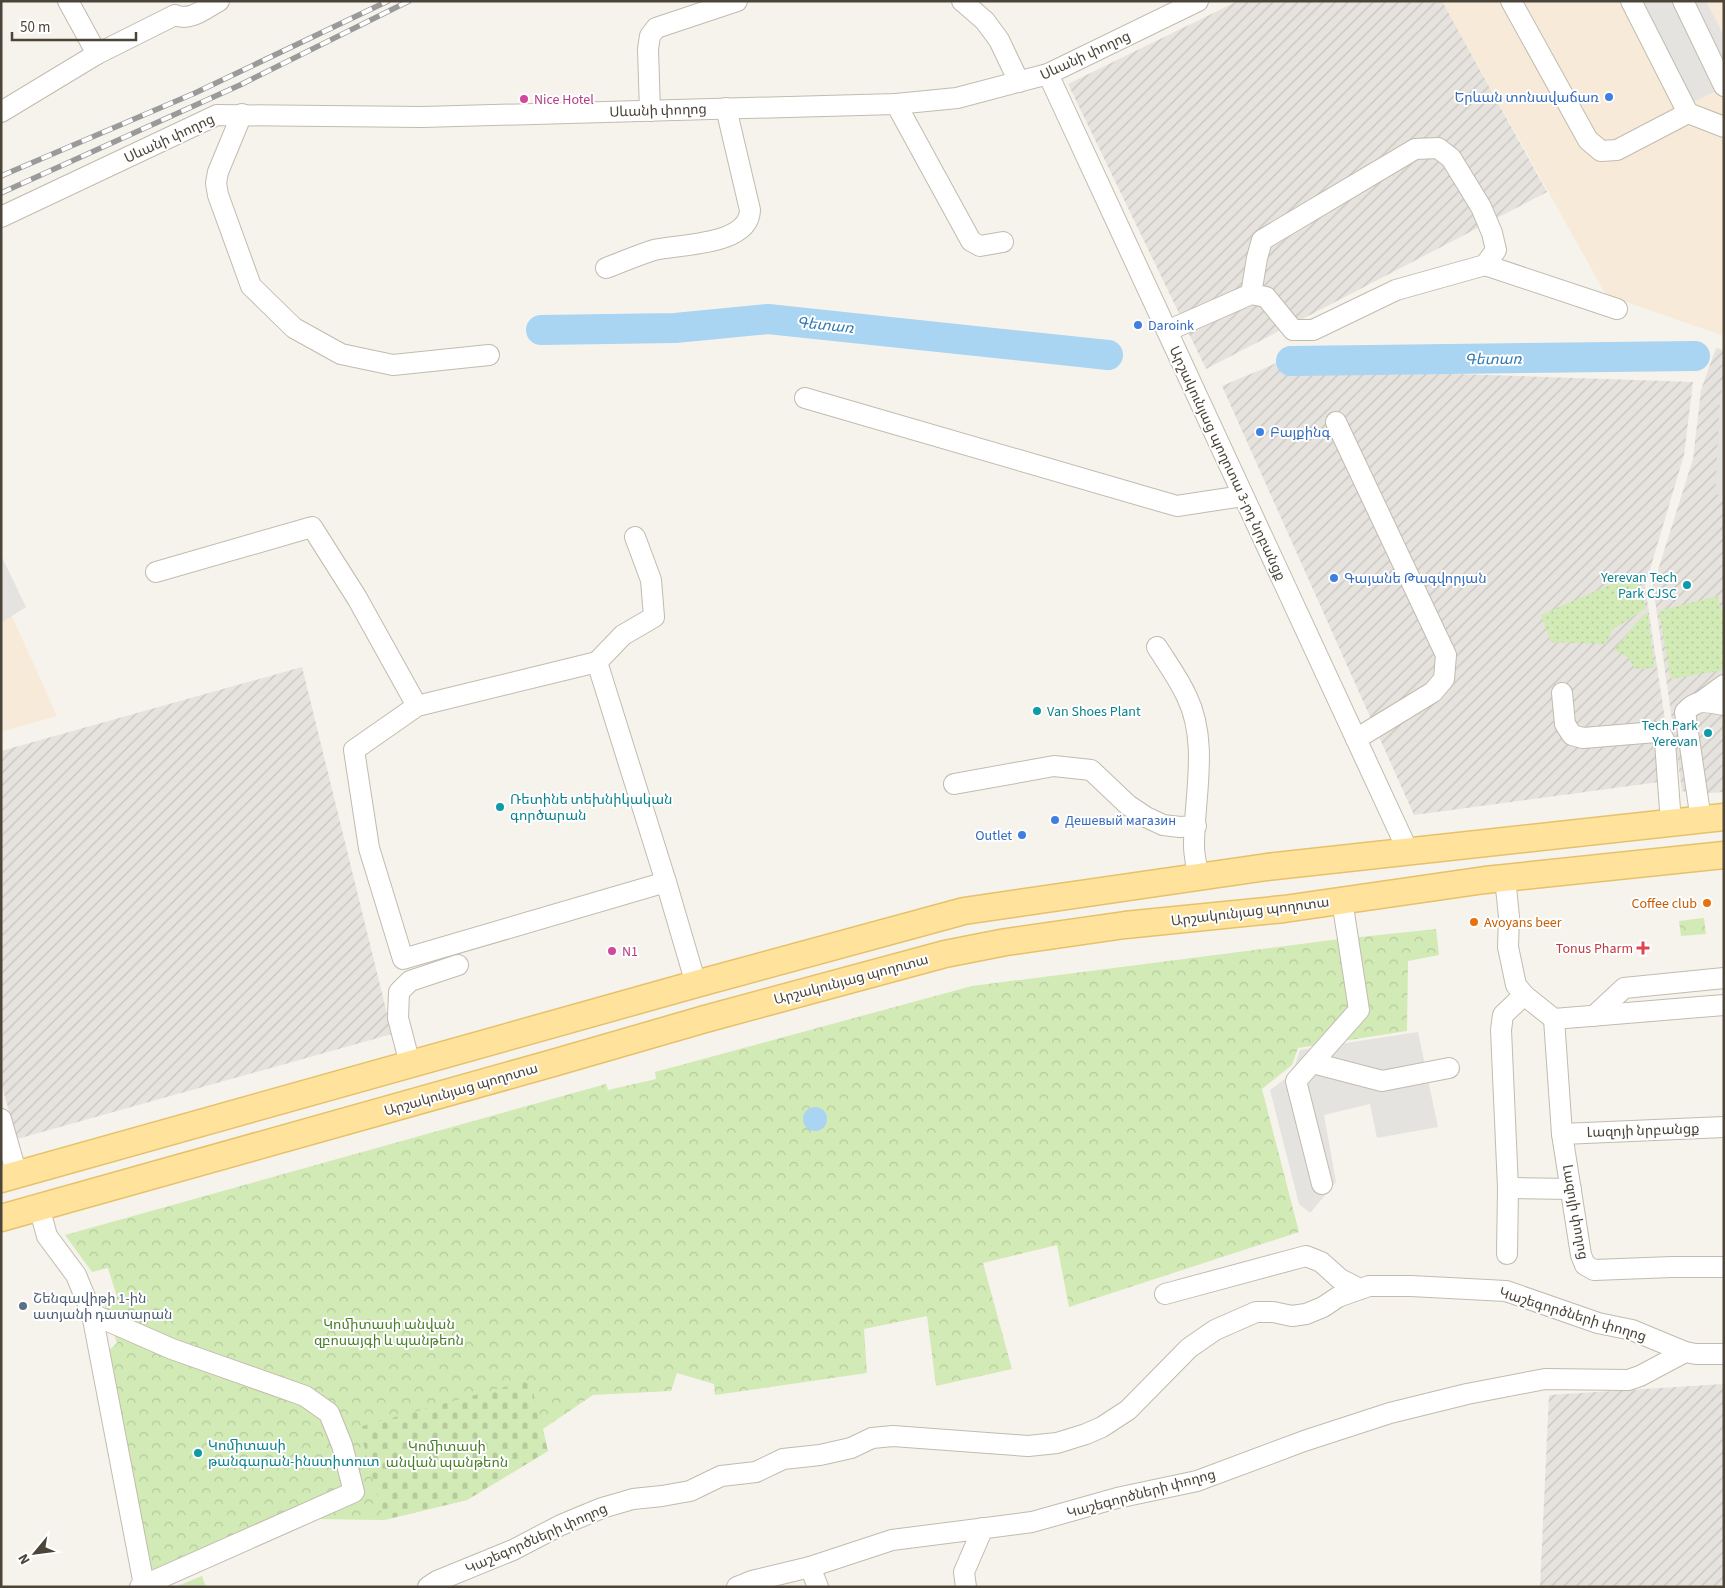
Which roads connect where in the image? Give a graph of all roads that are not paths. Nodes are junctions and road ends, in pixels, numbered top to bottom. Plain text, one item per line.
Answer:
1 (68, 1) edge
2 (219, 1) edge
3 (737, 1) edge
4 (962, 1) edge
5 (1198, 1) edge
6 (1511, 1) edge
7 (1631, 1) edge
8 (1682, 1) edge
9 (173, 8) edge
10 (97, 54) junction
11 (1048, 74) junction
12 (1018, 82) junction
13 (1724, 86) edge
14 (896, 104) junction
15 (726, 108) junction
16 (650, 111) junction
17 (1, 112) edge
18 (1688, 113) junction
19 (242, 114) junction
20 (1724, 127) edge
21 (1, 217) edge
22 (1003, 242) dead end
23 (1485, 265) junction
24 (606, 268) dead end
25 (1251, 294) junction
26 (1617, 309) dead end
27 (1167, 331) junction
28 (489, 355) dead end
29 (805, 398) dead end
30 (1336, 422) dead end
31 (1243, 496) junction
32 (635, 537) dead end
33 (156, 572) dead end
34 (1157, 647) dead end
35 (597, 662) junction
36 (1724, 685) edge
37 (1562, 693) dead end
38 (1702, 701) junction
39 (1724, 705) edge
40 (417, 706) junction
41 (1356, 739) junction
42 (954, 784) dead end
43 (1693, 821) edge
44 (1196, 826) junction
45 (1602, 830) junction
46 (1408, 851) junction
47 (1724, 855) edge
48 (1682, 860) junction
49 (1603, 868) junction
50 (1198, 876) junction
51 (1505, 878) junction
52 (666, 882) junction
53 (1342, 900) junction
54 (458, 965) dead end
55 (1724, 978) edge
56 (696, 984) junction
57 (1524, 996) junction
58 (1724, 1005) edge
59 (1594, 1016) junction
60 (1554, 1019) junction
61 (410, 1064) junction
62 (1313, 1064) junction
63 (1450, 1068) dead end
64 (1, 1119) edge
65 (1724, 1127) edge
66 (1562, 1134) junction
67 (9, 1177) edge
68 (1322, 1184) dead end
69 (1508, 1188) junction
70 (1572, 1189) junction
71 (39, 1207) junction
72 (1, 1218) edge
73 (1507, 1254) dead end
74 (1724, 1268) edge
75 (1360, 1289) junction
76 (1165, 1294) dead end
77 (92, 1314) junction
78 (1685, 1352) junction
79 (1724, 1354) edge
80 (983, 1528) junction
81 (810, 1567) junction
82 (142, 1586) edge
83 (428, 1587) edge
84 (737, 1587) edge
85 (818, 1587) edge
86 (966, 1587) edge

1 - 10 street
2 - 9 street
3 - 16 street
4 - 12 street
5 - 11 street, Սևանի փողոց
6 - 18 street
7 - 18 street
8 - 13 street
9 - 10 street
10 - 17 street
11 - 12 street, Սևանի փողոց
11 - 27 street, Արշակունյաց պողոտա 3-րդ նրբանցք
12 - 14 street, Սևանի փողոց
14 - 15 street, Սևանի փողոց
14 - 22 street
15 - 16 street, Սևանի փողոց
15 - 24 street
16 - 19 street, Սևանի փողոց
18 - 20 street
19 - 21 street, Սևանի փողոց
19 - 28 street
23 - 25 street
23 - 25 street
23 - 26 street
25 - 27 street
27 - 31 street, Արշակունյաց պողոտա 3-րդ նրբանցք
29 - 31 street
30 - 41 street
31 - 41 street, Արշակունյաց պողոտա 3-րդ նրբանցք
32 - 35 street
33 - 40 street
34 - 44 street
35 - 40 street
35 - 52 street
36 - 38 street
37 - 43 street
38 - 39 street
38 - 43 street
40 - 52 street
41 - 46 street, Արշակունյաց պողոտա 3-րդ նրբանցք
42 - 44 street
43 - 45 main road
43 - 48 main road
44 - 50 street
45 - 46 main road
45 - 49 main road
46 - 50 main road
47 - 48 main road, Արշակունյաց պողոտա
48 - 49 main road, Արշակունյաց պողոտա
49 - 51 main road, Արշակունյաց պողոտա
50 - 56 main road
51 - 53 main road, Արշակունյաց պողոտա
51 - 57 street
52 - 56 street
53 - 62 street
53 - 71 main road, Արշակունյաց պողոտա
54 - 61 street
55 - 59 street
56 - 61 main road
57 - 60 street
57 - 69 street
58 - 59 street
59 - 60 street
60 - 66 street, Լազոյի փողոց
61 - 67 main road
62 - 63 street
62 - 68 street
64 - 67 street
65 - 66 street, Լազոյի նրբանցք
66 - 70 street, Լազոյի փողոց
69 - 70 street
69 - 73 street
70 - 74 street, Լազոյի փողոց
71 - 72 main road, Արշակունյաց պողոտա
71 - 77 street
75 - 76 street
75 - 78 street, Կաշեգործների փողոց
75 - 83 street, Կաշեգործների փողոց
77 - 82 street
77 - 82 street
78 - 79 street, Կաշեգործների փողոց
78 - 80 street, Կաշեգործների փողոց
80 - 81 street, Կաշեգործների փողոց
80 - 86 street
81 - 84 street, Կաշեգործների փողոց
81 - 85 street

